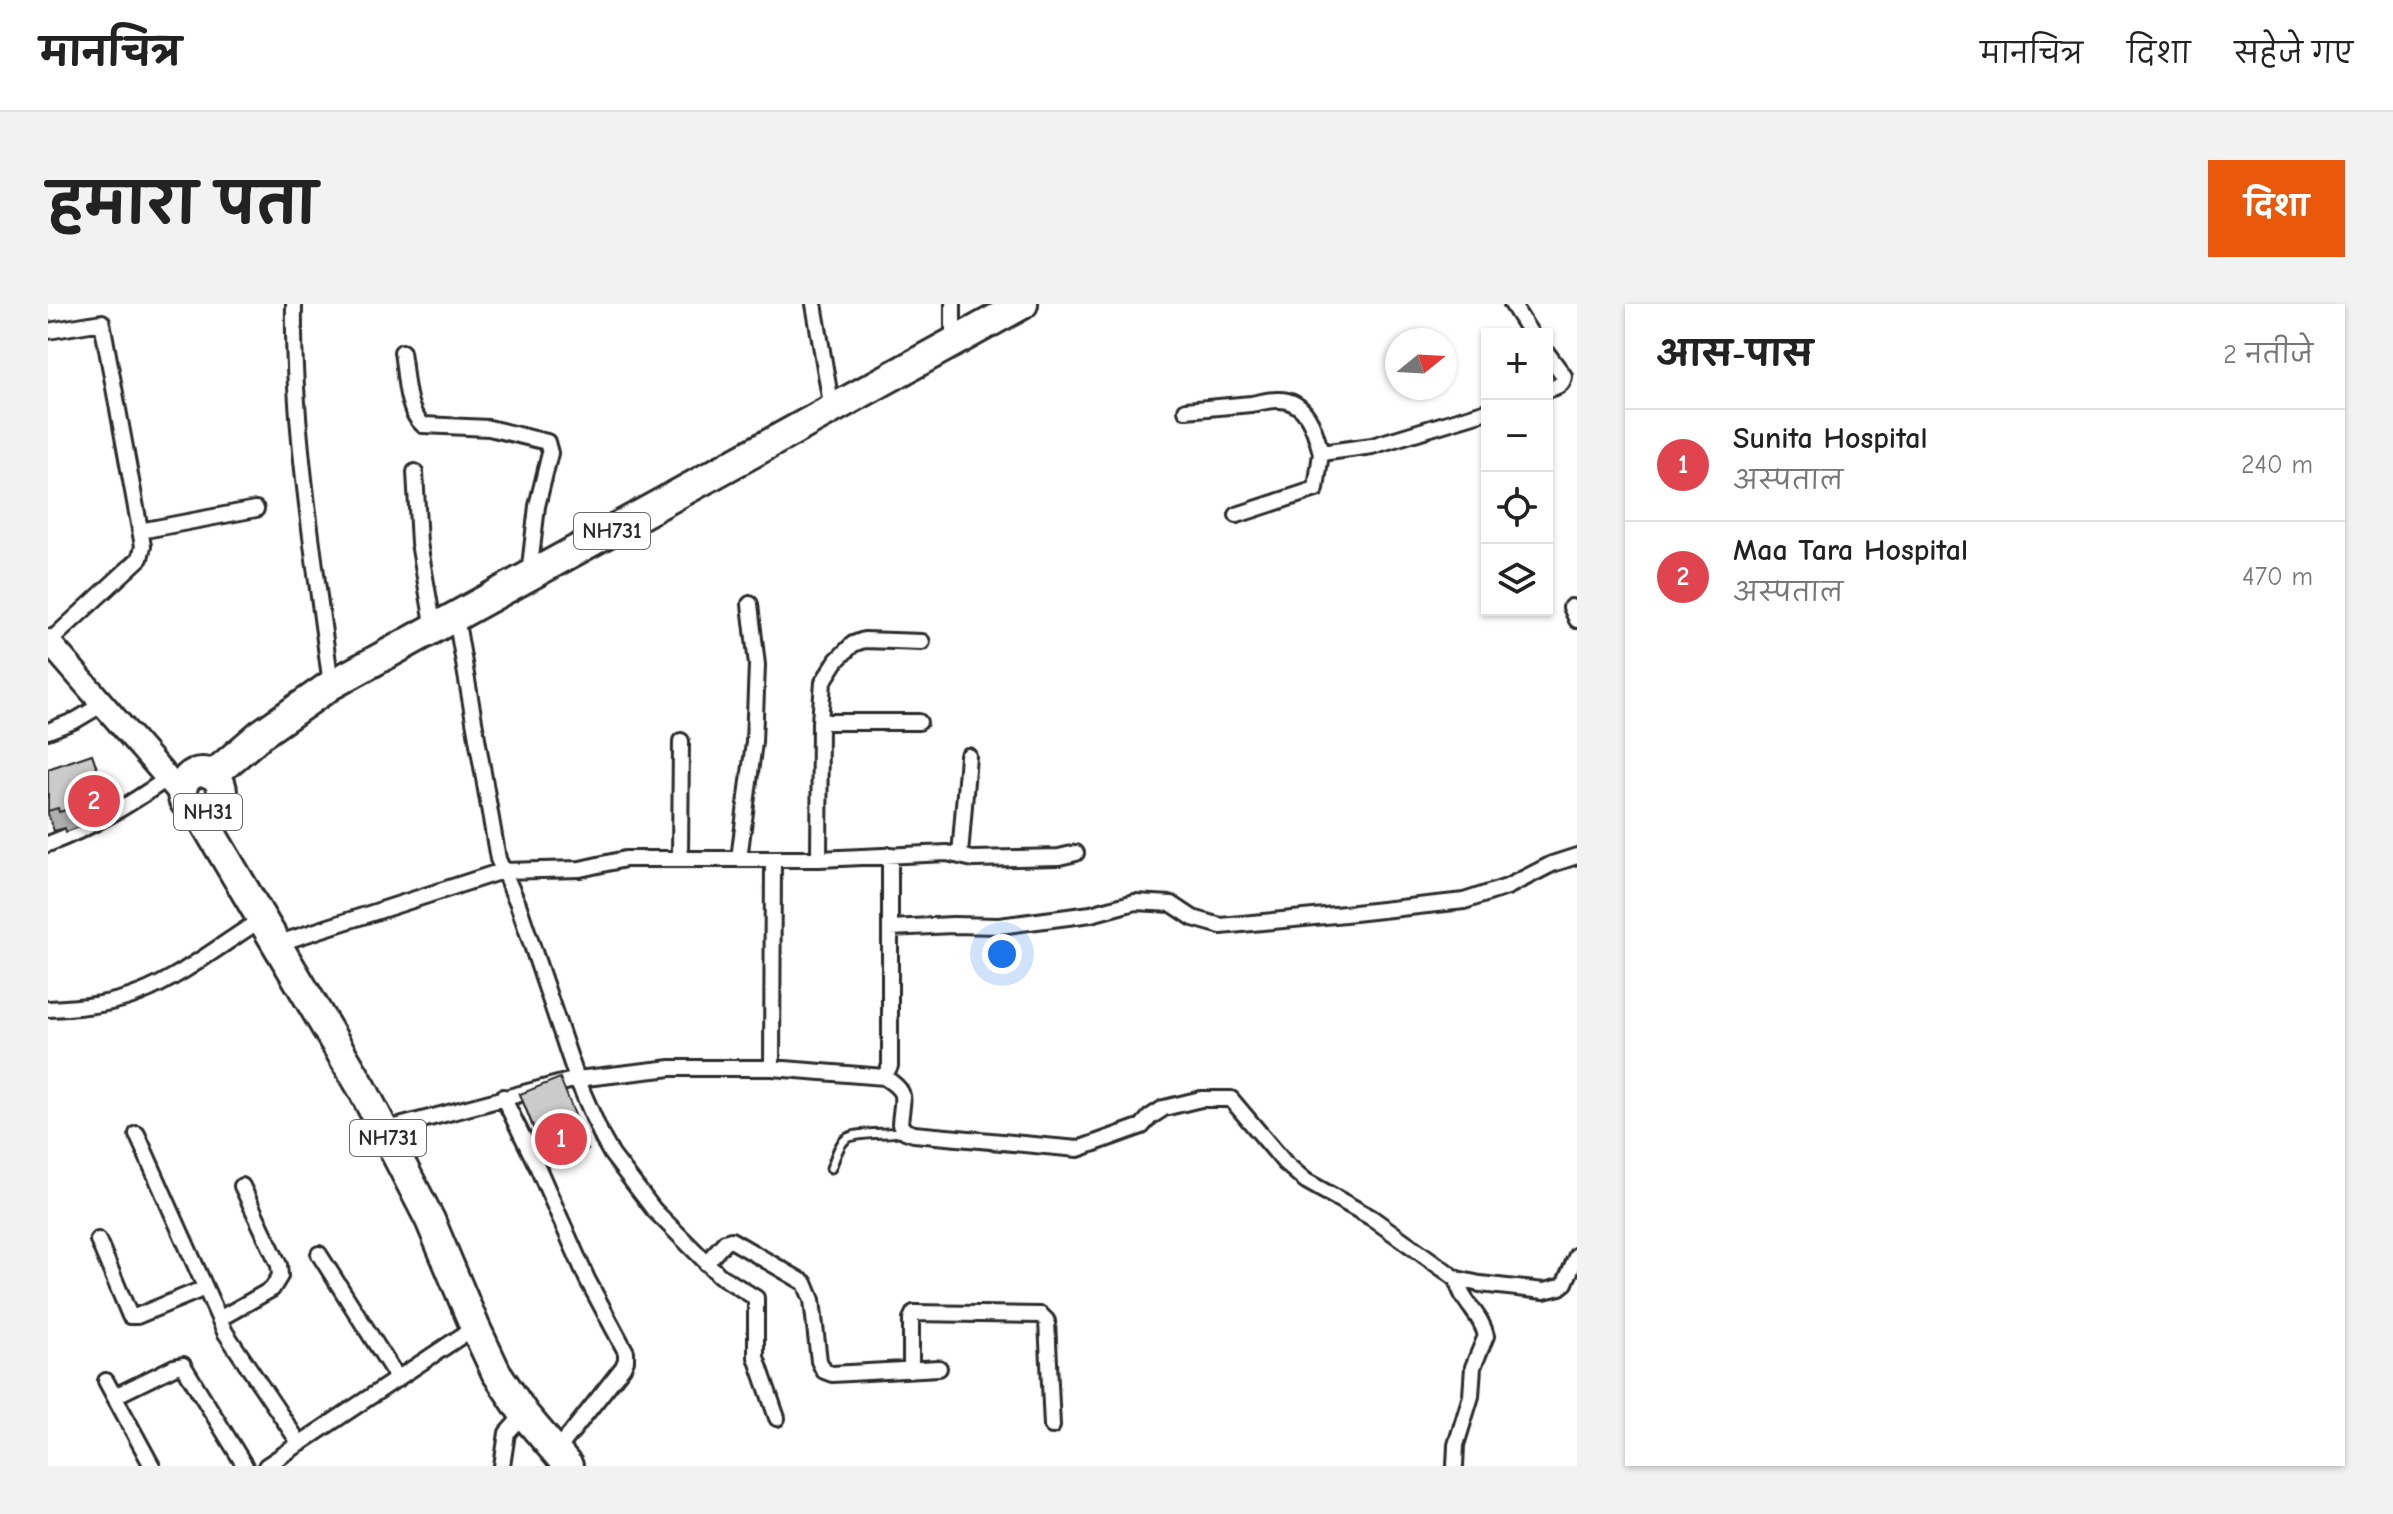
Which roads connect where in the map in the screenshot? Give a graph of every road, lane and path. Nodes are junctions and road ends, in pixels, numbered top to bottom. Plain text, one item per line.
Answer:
1 (294, 304) edge
2 (814, 304) edge
3 (953, 304) edge
4 (1023, 304) edge
5 (1512, 304) edge
6 (1527, 328) edge
7 (48, 331) edge
8 (953, 343) junction
9 (402, 352) dead end
10 (1553, 361) edge
11 (1553, 388) edge
12 (832, 409) junction
13 (1186, 410) dead end
14 (1481, 413) edge
15 (1321, 453) junction
16 (415, 472) dead end
17 (256, 509) dead end
18 (1237, 515) dead end
19 (140, 531) junction
20 (529, 577) junction
21 (750, 604) dead end
22 (445, 623) junction
23 (48, 642) edge
24 (922, 642) dead end
25 (331, 685) junction
26 (103, 704) junction
27 (820, 722) junction
28 (919, 722) dead end
29 (48, 731) edge
30 (681, 741) dead end
31 (968, 756) dead end
32 (213, 775) joint
33 (183, 795) junction
34 (48, 844) edge
35 (1076, 853) dead end
36 (890, 855) junction
37 (960, 855) junction
38 (1577, 856) edge
39 (680, 858) junction
40 (739, 859) junction
41 (773, 859) junction
42 (819, 859) junction
43 (502, 871) junction
44 (262, 919) junction
45 (890, 928) junction
46 (276, 944) junction
47 (48, 1009) edge
48 (772, 1068) junction
49 (884, 1077) junction
50 (577, 1079) junction
51 (503, 1097) junction
52 (384, 1130) junction
53 (905, 1131) junction
54 (137, 1134) dead end
55 (831, 1168) dead end
56 (242, 1186) dead end
57 (98, 1240) dead end
58 (319, 1254) dead end
59 (1577, 1255) edge
60 (706, 1263) junction
61 (1457, 1279) junction
62 (205, 1288) junction
63 (219, 1319) junction
64 (475, 1327) junction
65 (939, 1368) dead end
66 (911, 1370) junction
67 (398, 1379) junction
68 (106, 1381) dead end
69 (115, 1396) junction
70 (524, 1414) junction
71 (777, 1418) dead end
72 (1052, 1426) dead end
73 (300, 1444) junction
74 (562, 1459) edge
75 (152, 1466) edge
76 (245, 1466) edge
77 (266, 1466) edge
78 (502, 1466) edge
79 (1455, 1466) edge

1 - 25 street
2 - 12 street
3 - 8 street
4 - 8 highway, NH731
5 - 6 street
7 - 19 street
8 - 12 highway, NH731
9 - 20 street
10 - 11 street
12 - 20 highway, NH731
13 - 15 street
14 - 15 street
15 - 18 street
16 - 22 street
17 - 19 street
19 - 23 street
20 - 22 highway, NH731
21 - 40 street
22 - 25 highway, NH731
22 - 43 street
23 - 26 main road
24 - 27 street
25 - 32 highway, NH731
26 - 29 street
26 - 33 main road
27 - 28 street
27 - 42 street
30 - 39 street
31 - 37 street
32 - 33 highway, NH31
33 - 34 street
33 - 44 highway, NH731
35 - 37 street
36 - 37 street
36 - 42 street
36 - 45 street
38 - 45 street
39 - 40 street
39 - 43 street
40 - 41 street
41 - 42 street
41 - 48 street
43 - 46 street
43 - 50 street
44 - 46 highway, NH731
44 - 47 street
45 - 49 street
46 - 52 highway, NH731
48 - 49 street
48 - 50 street
49 - 53 street
50 - 51 street
50 - 60 street
51 - 52 street
51 - 74 street
52 - 64 highway, NH731
53 - 55 lane
53 - 61 street
54 - 62 street
56 - 63 street
57 - 62 street
58 - 67 street
59 - 61 street
60 - 66 street
60 - 71 street
61 - 79 street
62 - 63 street
63 - 73 street
64 - 67 street
64 - 70 highway, NH731
65 - 66 street
66 - 72 street
67 - 73 street
68 - 69 street
69 - 75 street
69 - 76 street
70 - 74 highway, NH731
70 - 78 street
73 - 77 street

